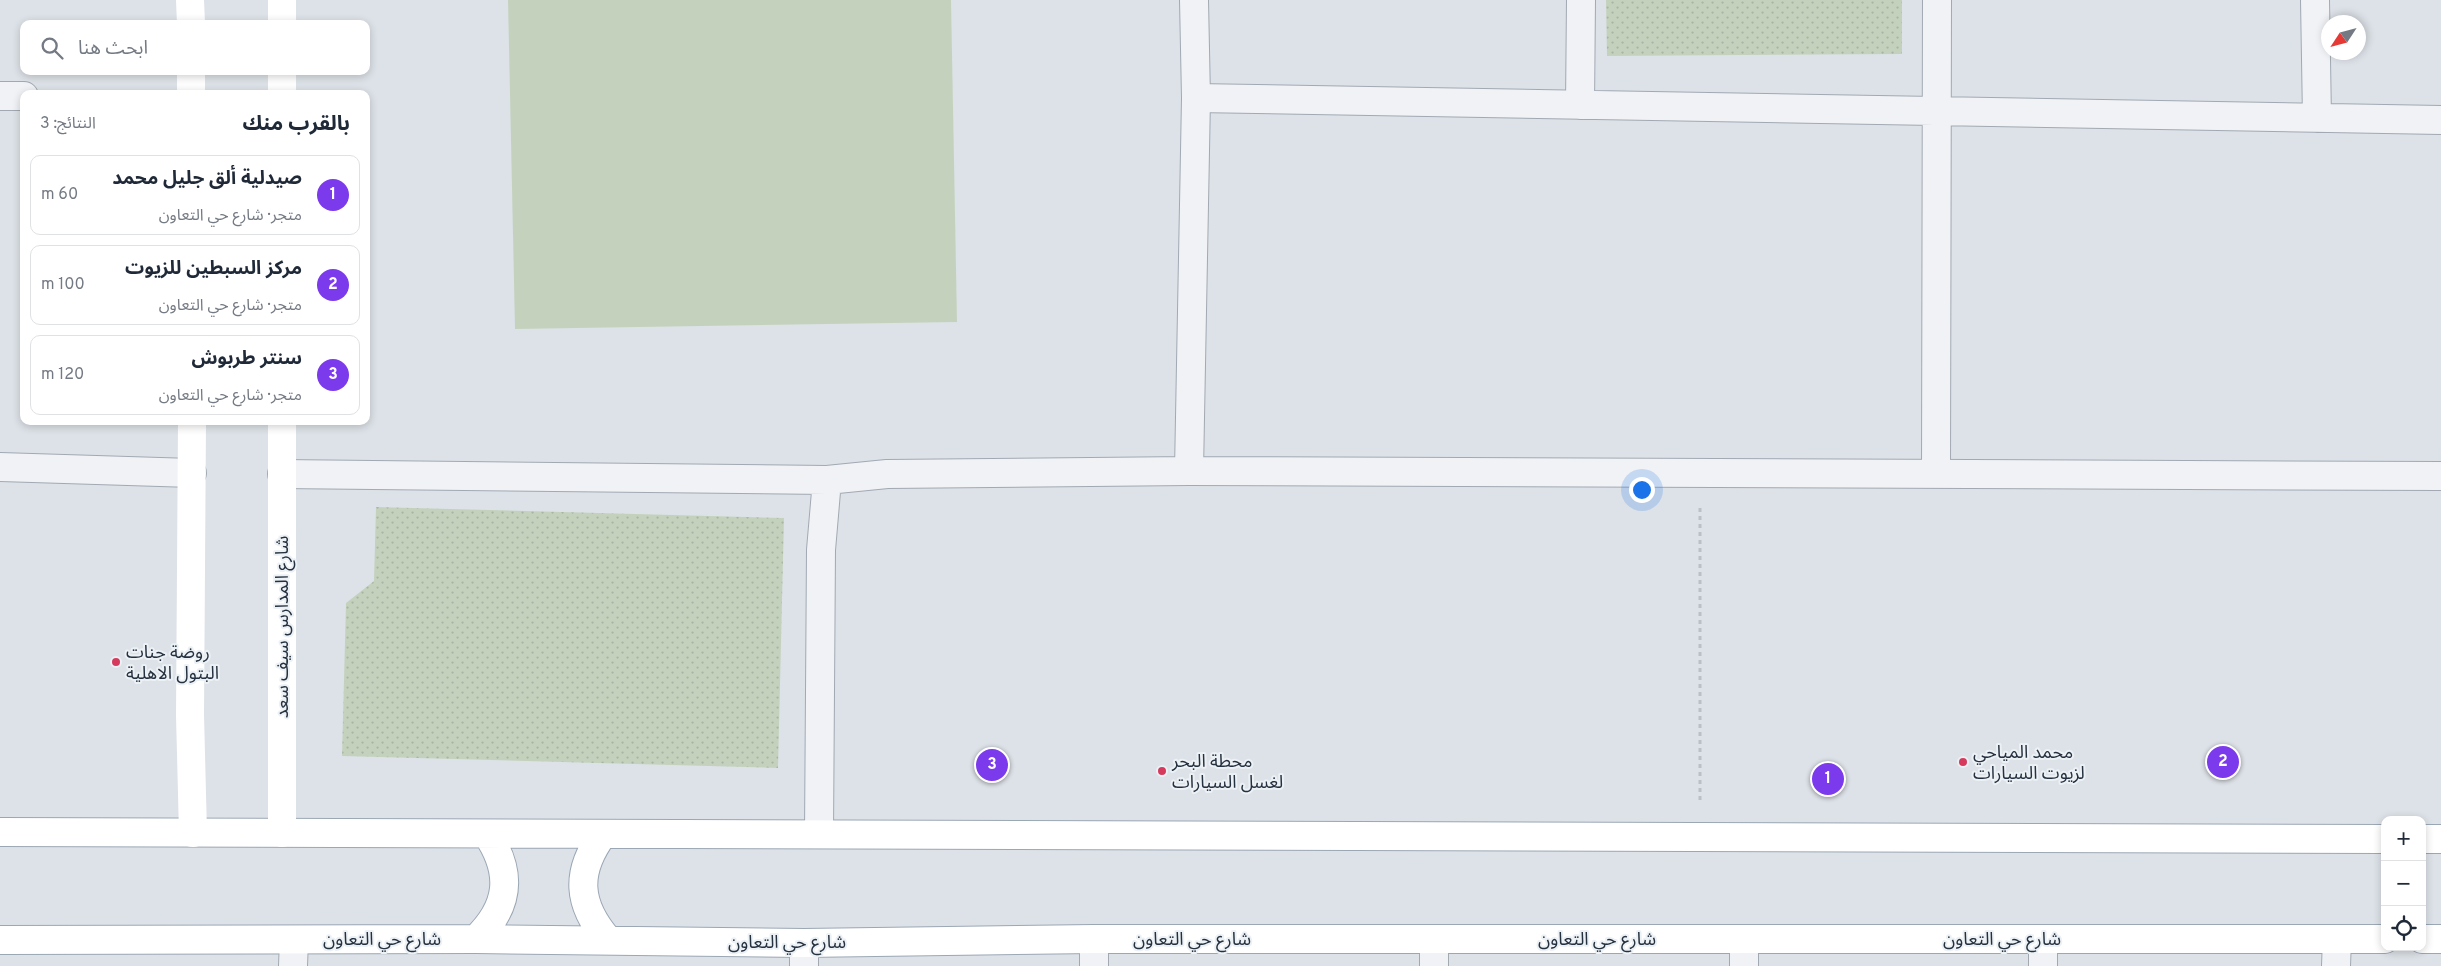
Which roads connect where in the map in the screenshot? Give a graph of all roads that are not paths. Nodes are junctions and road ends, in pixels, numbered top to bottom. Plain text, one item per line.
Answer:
1 (190, 0) edge
2 (282, 0) edge
3 (1194, 0) edge
4 (1581, 0) edge
5 (1937, 0) edge
6 (2315, 0) edge
7 (191, 20) edge
8 (282, 20) edge
9 (191, 75) edge
10 (282, 75) edge
11 (191, 90) edge
12 (282, 90) edge
13 (0, 96) edge
14 (20, 96) edge
15 (1196, 98) junction
16 (1580, 105) junction
17 (1936, 111) junction
18 (2317, 118) junction
19 (2441, 120) edge
20 (192, 425) edge
21 (282, 425) edge
22 (0, 468) edge
23 (1189, 471) junction
24 (192, 473) junction
25 (282, 474) junction
26 (1936, 474) junction
27 (2441, 476) edge
28 (827, 480) junction
29 (0, 832) edge
30 (193, 832) junction
31 (282, 833) junction
32 (487, 834) junction
33 (603, 834) junction
34 (819, 834) junction
35 (2381, 839) edge
36 (2426, 839) edge
37 (2441, 839) edge
38 (2426, 938) edge
39 (2441, 938) edge
40 (476, 939) junction
41 (1094, 939) junction
42 (1434, 939) junction
43 (1744, 939) junction
44 (2043, 939) junction
45 (2336, 939) junction
46 (2381, 939) edge
47 (0, 940) edge
48 (608, 940) junction
49 (294, 953) edge
50 (804, 954) edge
51 (1094, 966) edge
52 (1434, 966) edge
53 (1744, 966) edge
54 (2043, 966) edge
55 (2336, 966) edge

1 - 7 main road
2 - 8 main road
3 - 15 street
4 - 16 street
5 - 17 street
6 - 18 street
9 - 11 main road
10 - 12 main road
13 - 14 street
15 - 16 street
15 - 23 street
16 - 17 street
17 - 18 street
17 - 26 street
18 - 19 street
20 - 24 main road
21 - 25 main road, شارع المدارس سيف سعد
22 - 24 street
23 - 26 street
23 - 28 street
24 - 30 main road
25 - 28 street
25 - 31 main road, شارع المدارس سيف سعد
26 - 27 street
28 - 34 street
29 - 30 main road
30 - 31 main road
31 - 32 main road
32 - 33 main road
32 - 40 main road
33 - 34 main road
33 - 48 main road
34 - 35 main road
36 - 37 main road
38 - 39 main road
40 - 48 main road, شارع حي التعاون
40 - 49 main road, شارع حي التعاون
41 - 42 main road, شارع حي التعاون
41 - 50 main road, شارع حي التعاون
41 - 51 street
42 - 43 main road, شارع حي التعاون
42 - 52 street
43 - 44 main road, شارع حي التعاون
43 - 53 street
44 - 45 main road, شارع حي التعاون
44 - 54 street
45 - 46 main road, شارع حي التعاون
45 - 55 street
47 - 49 main road, شارع حي التعاون
48 - 50 main road, شارع حي التعاون

